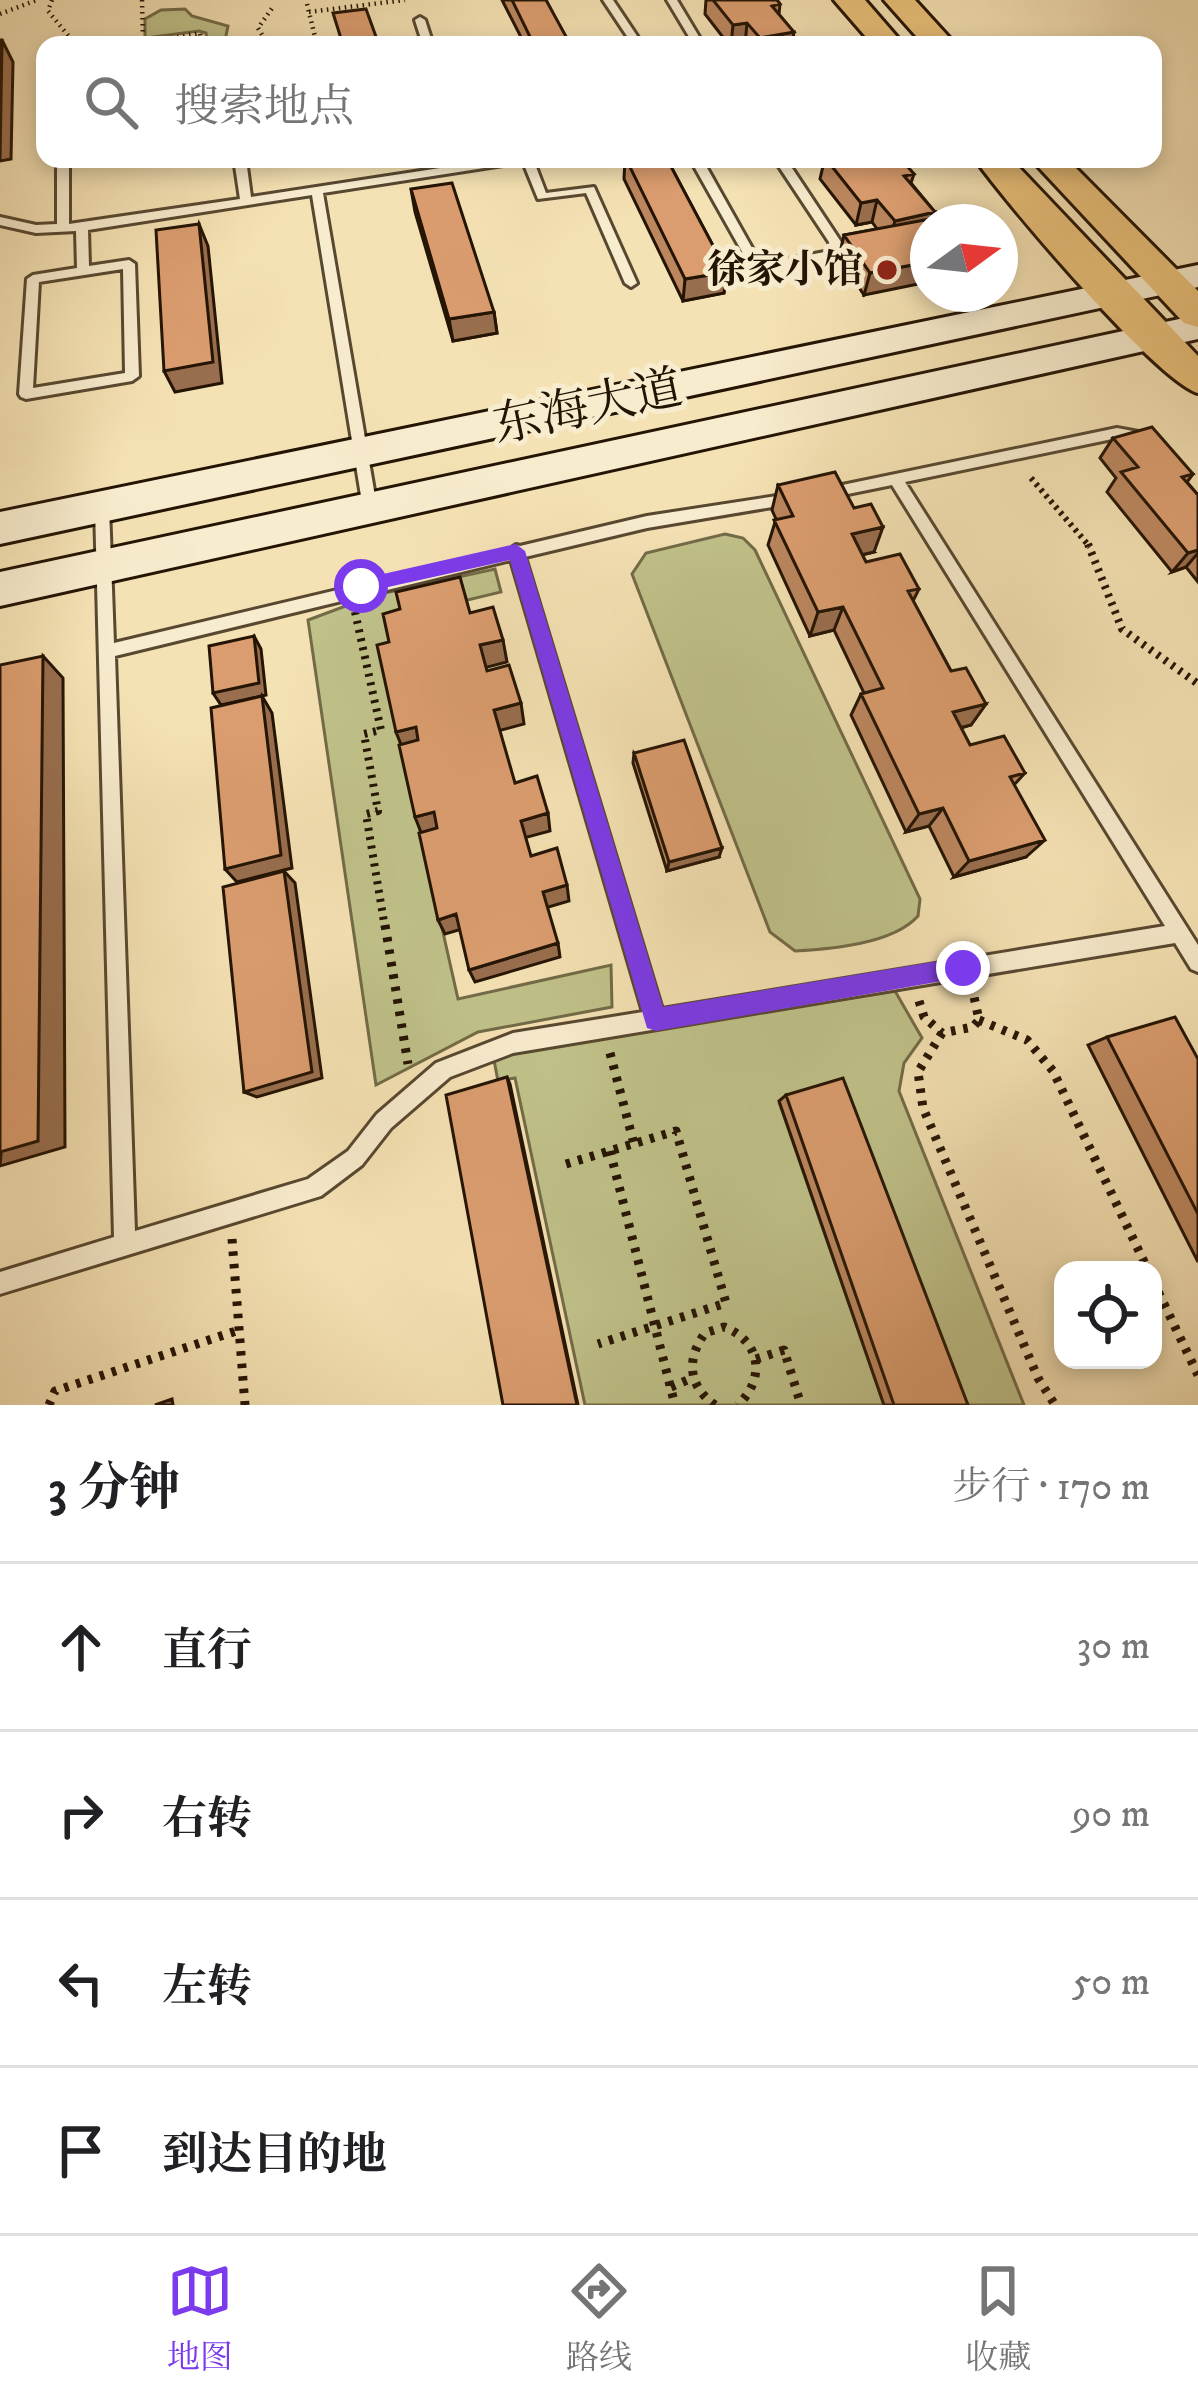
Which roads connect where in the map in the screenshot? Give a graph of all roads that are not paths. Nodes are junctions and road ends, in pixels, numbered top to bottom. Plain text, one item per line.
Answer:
1 (608, 0) edge
2 (672, 0) edge
3 (849, 0) edge
4 (899, 0) edge
5 (420, 20) dead end
6 (425, 36) edge
7 (632, 36) edge
8 (694, 36) edge
9 (881, 36) edge
10 (933, 36) edge
11 (63, 168) edge
12 (241, 168) edge
13 (446, 168) edge
14 (528, 168) edge
15 (701, 168) edge
16 (786, 168) edge
17 (1000, 168) edge
18 (1058, 168) edge
19 (316, 192) junction
20 (245, 202) junction
21 (0, 221) edge
22 (82, 227) junction
23 (63, 228) junction
24 (83, 271) junction
25 (1182, 279) edge
26 (631, 283) dead end
27 (1112, 292) junction
28 (1198, 314) edge
29 (1198, 327) edge
30 (1152, 336) junction
31 (1198, 379) edge
32 (1161, 446) edge
33 (361, 454) junction
34 (897, 482) junction
35 (102, 507) junction
36 (370, 508) junction
37 (0, 528) edge
38 (516, 551) junction
39 (104, 566) junction
40 (0, 589) edge
41 (107, 650) junction
42 (1179, 933) junction
43 (1198, 962) edge
44 (656, 1019) junction
45 (125, 1246) junction
46 (0, 1283) edge

1 - 7 lane
2 - 8 lane
3 - 9 main road
4 - 10 main road
5 - 6 lane
11 - 23 lane
12 - 20 lane
13 - 19 lane
14 - 26 lane
15 - 16 lane
17 - 27 main road
18 - 25 main road
19 - 20 lane
19 - 33 lane
20 - 22 lane
21 - 23 lane
22 - 23 lane
22 - 24 lane
24 - 24 lane
25 - 27 street, 东海大道
25 - 28 main road
27 - 30 main road
27 - 33 street, 东海大道
29 - 30 street, 东海大道
30 - 31 main road
30 - 36 street, 东海大道
32 - 34 lane
33 - 35 street, 东海大道
33 - 36 lane
34 - 38 lane
34 - 42 lane
35 - 37 street, 东海大道
35 - 39 lane
36 - 39 street, 东海大道
38 - 41 lane
38 - 44 lane
39 - 40 street, 东海大道
39 - 41 lane
41 - 45 lane
42 - 43 lane
42 - 44 lane
44 - 45 lane
45 - 46 lane

